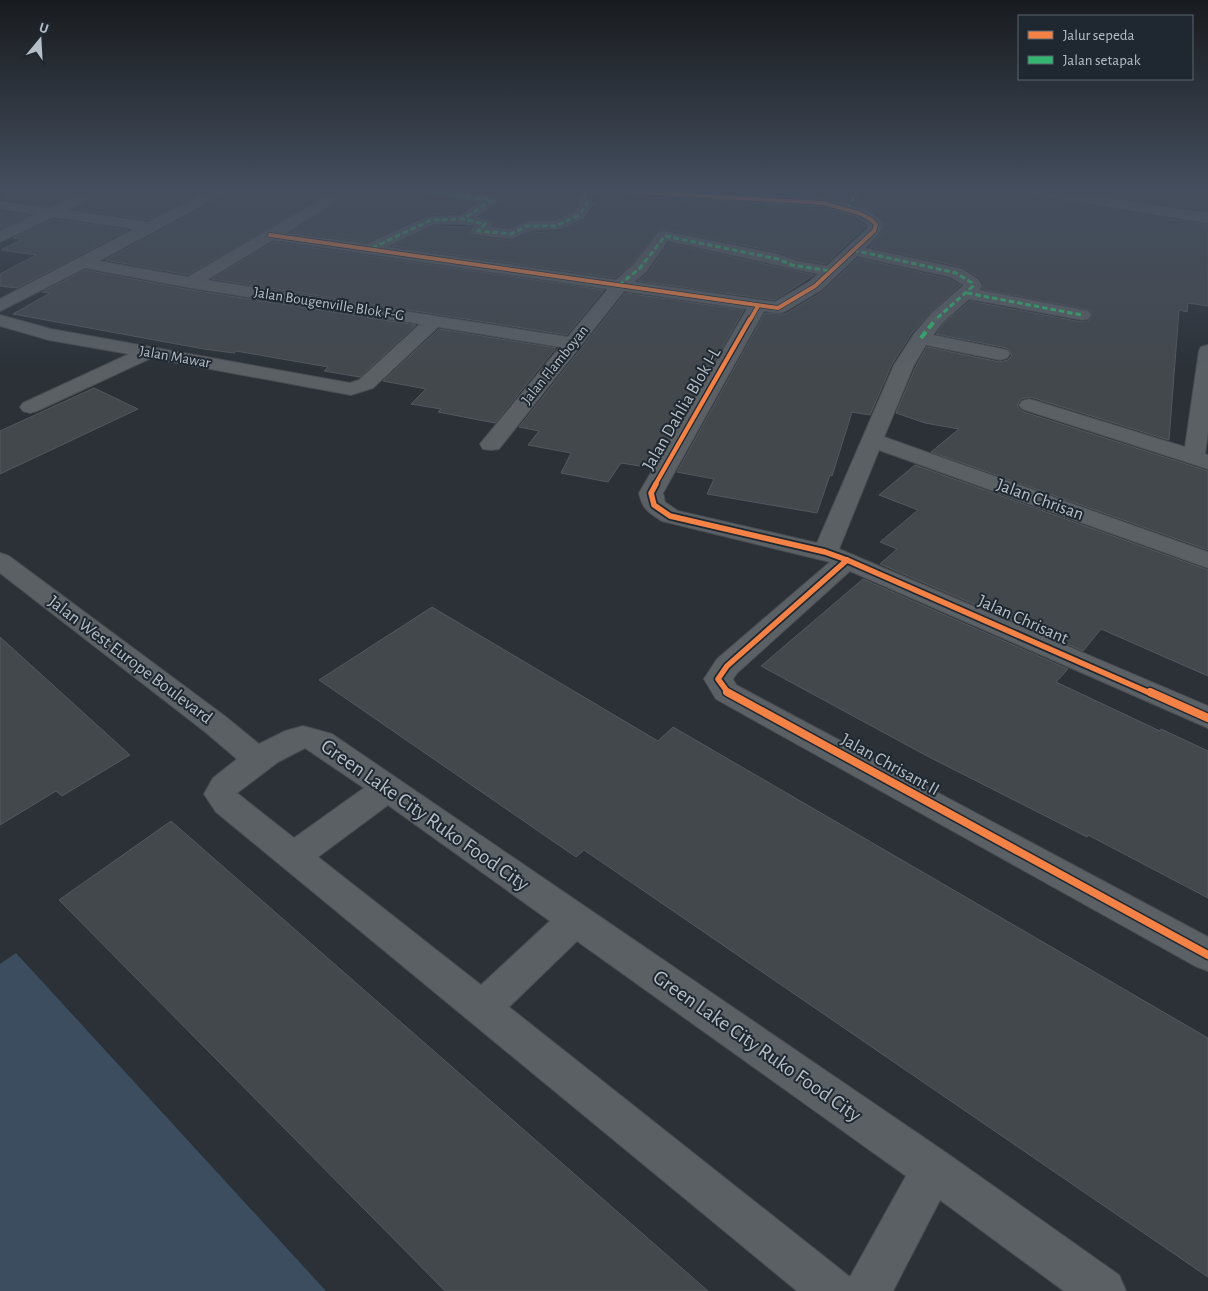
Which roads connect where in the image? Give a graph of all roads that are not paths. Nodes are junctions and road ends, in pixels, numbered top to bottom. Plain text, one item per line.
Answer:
1 (109, 250) edge
2 (245, 250) edge
3 (378, 250) edge
4 (654, 250) edge
5 (735, 250) edge
6 (854, 250) edge
7 (855, 250) edge
8 (85, 263) junction
9 (830, 271) junction
10 (191, 283) junction
11 (619, 286) junction
12 (967, 293) junction
13 (0, 306) edge
14 (758, 306) junction
15 (1082, 315) dead end
16 (0, 320) edge
17 (434, 321) junction
18 (920, 338) junction
19 (573, 342) junction
20 (1208, 351) edge
21 (149, 352) junction
22 (1000, 354) dead end
23 (1029, 406) dead end
24 (30, 407) dead end
25 (872, 440) junction
26 (491, 444) dead end
27 (1201, 460) edge
28 (836, 556) junction
29 (1208, 560) edge
30 (0, 561) edge
31 (1208, 718) edge
32 (259, 761) junction
33 (387, 789) junction
34 (292, 857) junction
35 (576, 919) junction
36 (1208, 955) edge
37 (484, 1008) junction
38 (933, 1169) junction
39 (833, 1291) edge
40 (868, 1291) edge
41 (1103, 1291) edge

1 - 8 street
2 - 10 street
3 - 11 street
4 - 11 street, Jalan Flamboyan
5 - 9 street, Jalan Flamboyan
6 - 9 street
7 - 12 street
8 - 10 street, Jalan Bougenville Blok F-G
8 - 13 street
9 - 14 street
10 - 17 street, Jalan Bougenville Blok F-G
11 - 14 street
11 - 19 street, Jalan Flamboyan
12 - 15 street
12 - 18 street
14 - 28 street, Jalan Dahlia Blok I-L
16 - 21 street, Jalan Mawar
17 - 19 street, Jalan Bougenville Blok F-G
17 - 21 street, Jalan Mawar
18 - 22 street
18 - 25 street
19 - 26 street, Jalan Flamboyan
20 - 27 street
21 - 24 street
23 - 27 street
25 - 28 street
25 - 29 street, Jalan Chrisan
28 - 31 street, Jalan Chrisant
28 - 36 street, Jalan Chrisant II
30 - 32 street, Jalan West Europe Boulevard
32 - 33 street, Green Lake City Ruko Food City
32 - 34 street, Green Lake City Ruko Food City
33 - 34 street
33 - 35 street, Green Lake City Ruko Food City
34 - 37 street, Green Lake City Ruko Food City
35 - 37 street
35 - 38 street, Green Lake City Ruko Food City
37 - 39 street, Green Lake City Ruko Food City
38 - 40 street
38 - 41 street, Green Lake City Ruko Food City

